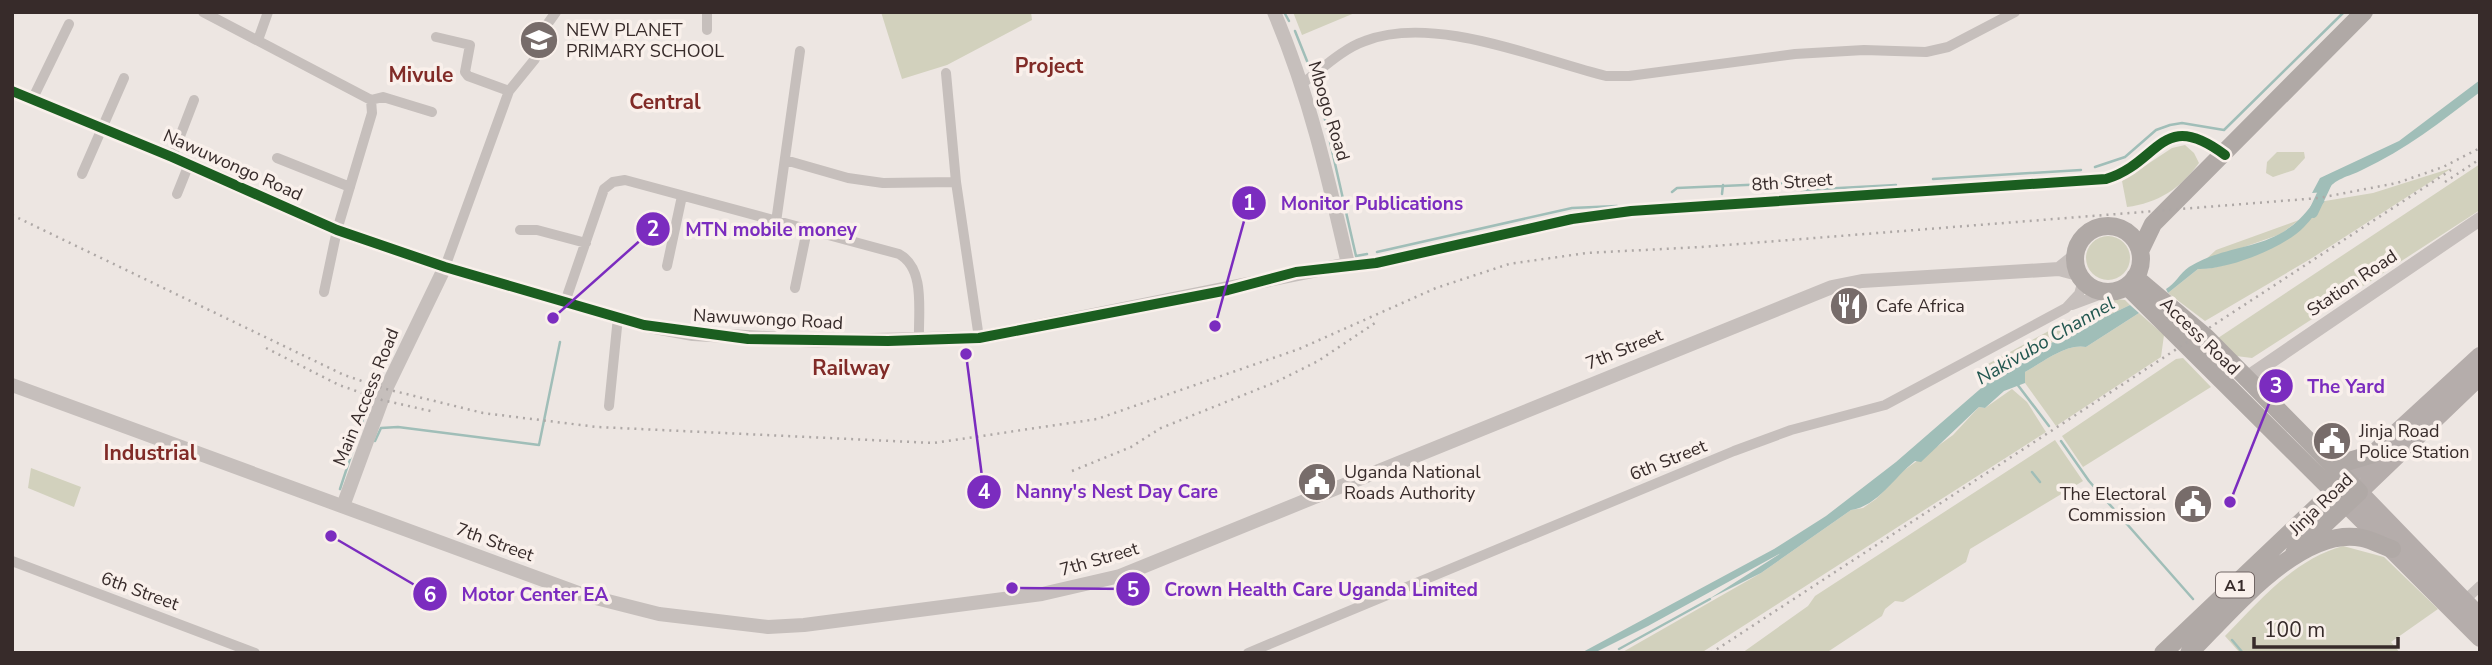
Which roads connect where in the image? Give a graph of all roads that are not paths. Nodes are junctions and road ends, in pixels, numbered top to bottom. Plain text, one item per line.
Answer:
1 (203, 12) edge
2 (268, 12) edge
3 (556, 12) edge
4 (707, 12) edge
5 (1274, 12) edge
6 (2015, 12) edge
7 (2364, 12) edge
8 (69, 24) dead end
9 (707, 30) dead end
10 (436, 37) dead end
11 (258, 40) junction
12 (800, 51) dead end
13 (947, 73) dead end
14 (124, 78) dead end
15 (1303, 83) junction
16 (12, 91) edge
17 (509, 91) junction
18 (32, 100) junction
19 (194, 100) dead end
20 (371, 100) junction
21 (432, 112) dead end
22 (103, 128) junction
23 (2225, 155) junction
24 (172, 156) junction
25 (276, 158) dead end
26 (785, 160) junction
27 (189, 164) junction
28 (82, 174) dead end
29 (956, 182) junction
30 (350, 187) junction
31 (177, 194) dead end
32 (682, 196) junction
33 (2480, 219) edge
34 (776, 222) junction
35 (2153, 224) junction
36 (2121, 229) junction
37 (337, 230) junction
38 (520, 230) dead end
39 (807, 230) junction
40 (586, 243) junction
41 (2140, 251) junction
42 (1348, 264) junction
43 (667, 266) dead end
44 (445, 267) junction
45 (2079, 270) junction
46 (795, 288) dead end
47 (324, 292) dead end
48 (2107, 292) junction
49 (2146, 294) junction
50 (565, 302) junction
51 (2066, 308) junction
52 (618, 317) junction
53 (979, 338) junction
54 (919, 340) junction
55 (2480, 356) edge
56 (2480, 376) edge
57 (2245, 379) junction
58 (12, 385) edge
59 (608, 406) dead end
60 (2321, 453) junction
61 (2380, 459) junction
62 (2305, 464) junction
63 (2346, 492) junction
64 (343, 506) junction
65 (2382, 516) junction
66 (2301, 524) junction
67 (2392, 549) junction
68 (2294, 553) junction
69 (12, 561) edge
70 (2480, 586) edge
71 (2464, 601) junction
72 (2480, 617) edge
73 (2480, 638) edge
74 (255, 653) edge
75 (1248, 653) edge
76 (2163, 653) edge
77 (2189, 653) edge

1 - 11 street
2 - 11 street
3 - 17 street
4 - 9 street
5 - 15 street, Mbogo Road
6 - 15 street
7 - 23 highway
8 - 18 street
10 - 17 street
11 - 20 street
12 - 26 street
13 - 29 street
14 - 22 street
15 - 42 street, Mbogo Road
16 - 18 street, Nawuwongo Road
17 - 44 street
18 - 22 street, Nawuwongo Road
19 - 24 street
20 - 21 street
20 - 30 street
22 - 24 street, Nawuwongo Road
22 - 28 street
23 - 35 highway
23 - 42 street, 8th Street
24 - 27 street, Nawuwongo Road
25 - 30 street
26 - 29 street
26 - 34 street
27 - 31 street
27 - 37 street, Nawuwongo Road
29 - 53 street
30 - 37 street
32 - 34 street
32 - 40 street
32 - 43 street
33 - 57 street, Station Road
34 - 39 street
35 - 36 highway
35 - 41 highway
36 - 41 highway
36 - 45 highway
37 - 44 street, Nawuwongo Road
37 - 47 street
38 - 40 street
39 - 46 street
39 - 54 street
40 - 50 street
41 - 49 highway
42 - 53 street, Nawuwongo Road
44 - 50 street, Nawuwongo Road
44 - 64 street, Main Access Road
45 - 48 highway
45 - 51 street, 6th Street
45 - 64 street, 7th Street
48 - 49 highway
48 - 51 street
49 - 57 highway, Access Road
49 - 62 highway, Access Road
50 - 52 street, Nawuwongo Road
51 - 75 street, 6th Street
52 - 54 street, Nawuwongo Road
52 - 59 street
53 - 54 street, Nawuwongo Road
55 - 61 main road, Jinja Road / A1
56 - 61 main road, Jinja Road / A1
57 - 60 highway, Access Road
58 - 64 street, 7th Street
60 - 61 highway
60 - 63 highway, Access Road
61 - 63 main road, Jinja Road / A1
61 - 65 main road
62 - 63 highway, Access Road
62 - 66 highway
63 - 65 main road, Access Road
63 - 66 highway, Jinja Road / A1
63 - 67 main road
63 - 68 highway, Jinja Road / A1
65 - 71 main road, Access Road
66 - 76 highway, Jinja Road / A1
67 - 68 highway
67 - 73 main road
68 - 77 highway, A1
69 - 74 street, 6th Street
70 - 71 street
71 - 72 main road, Access Road

